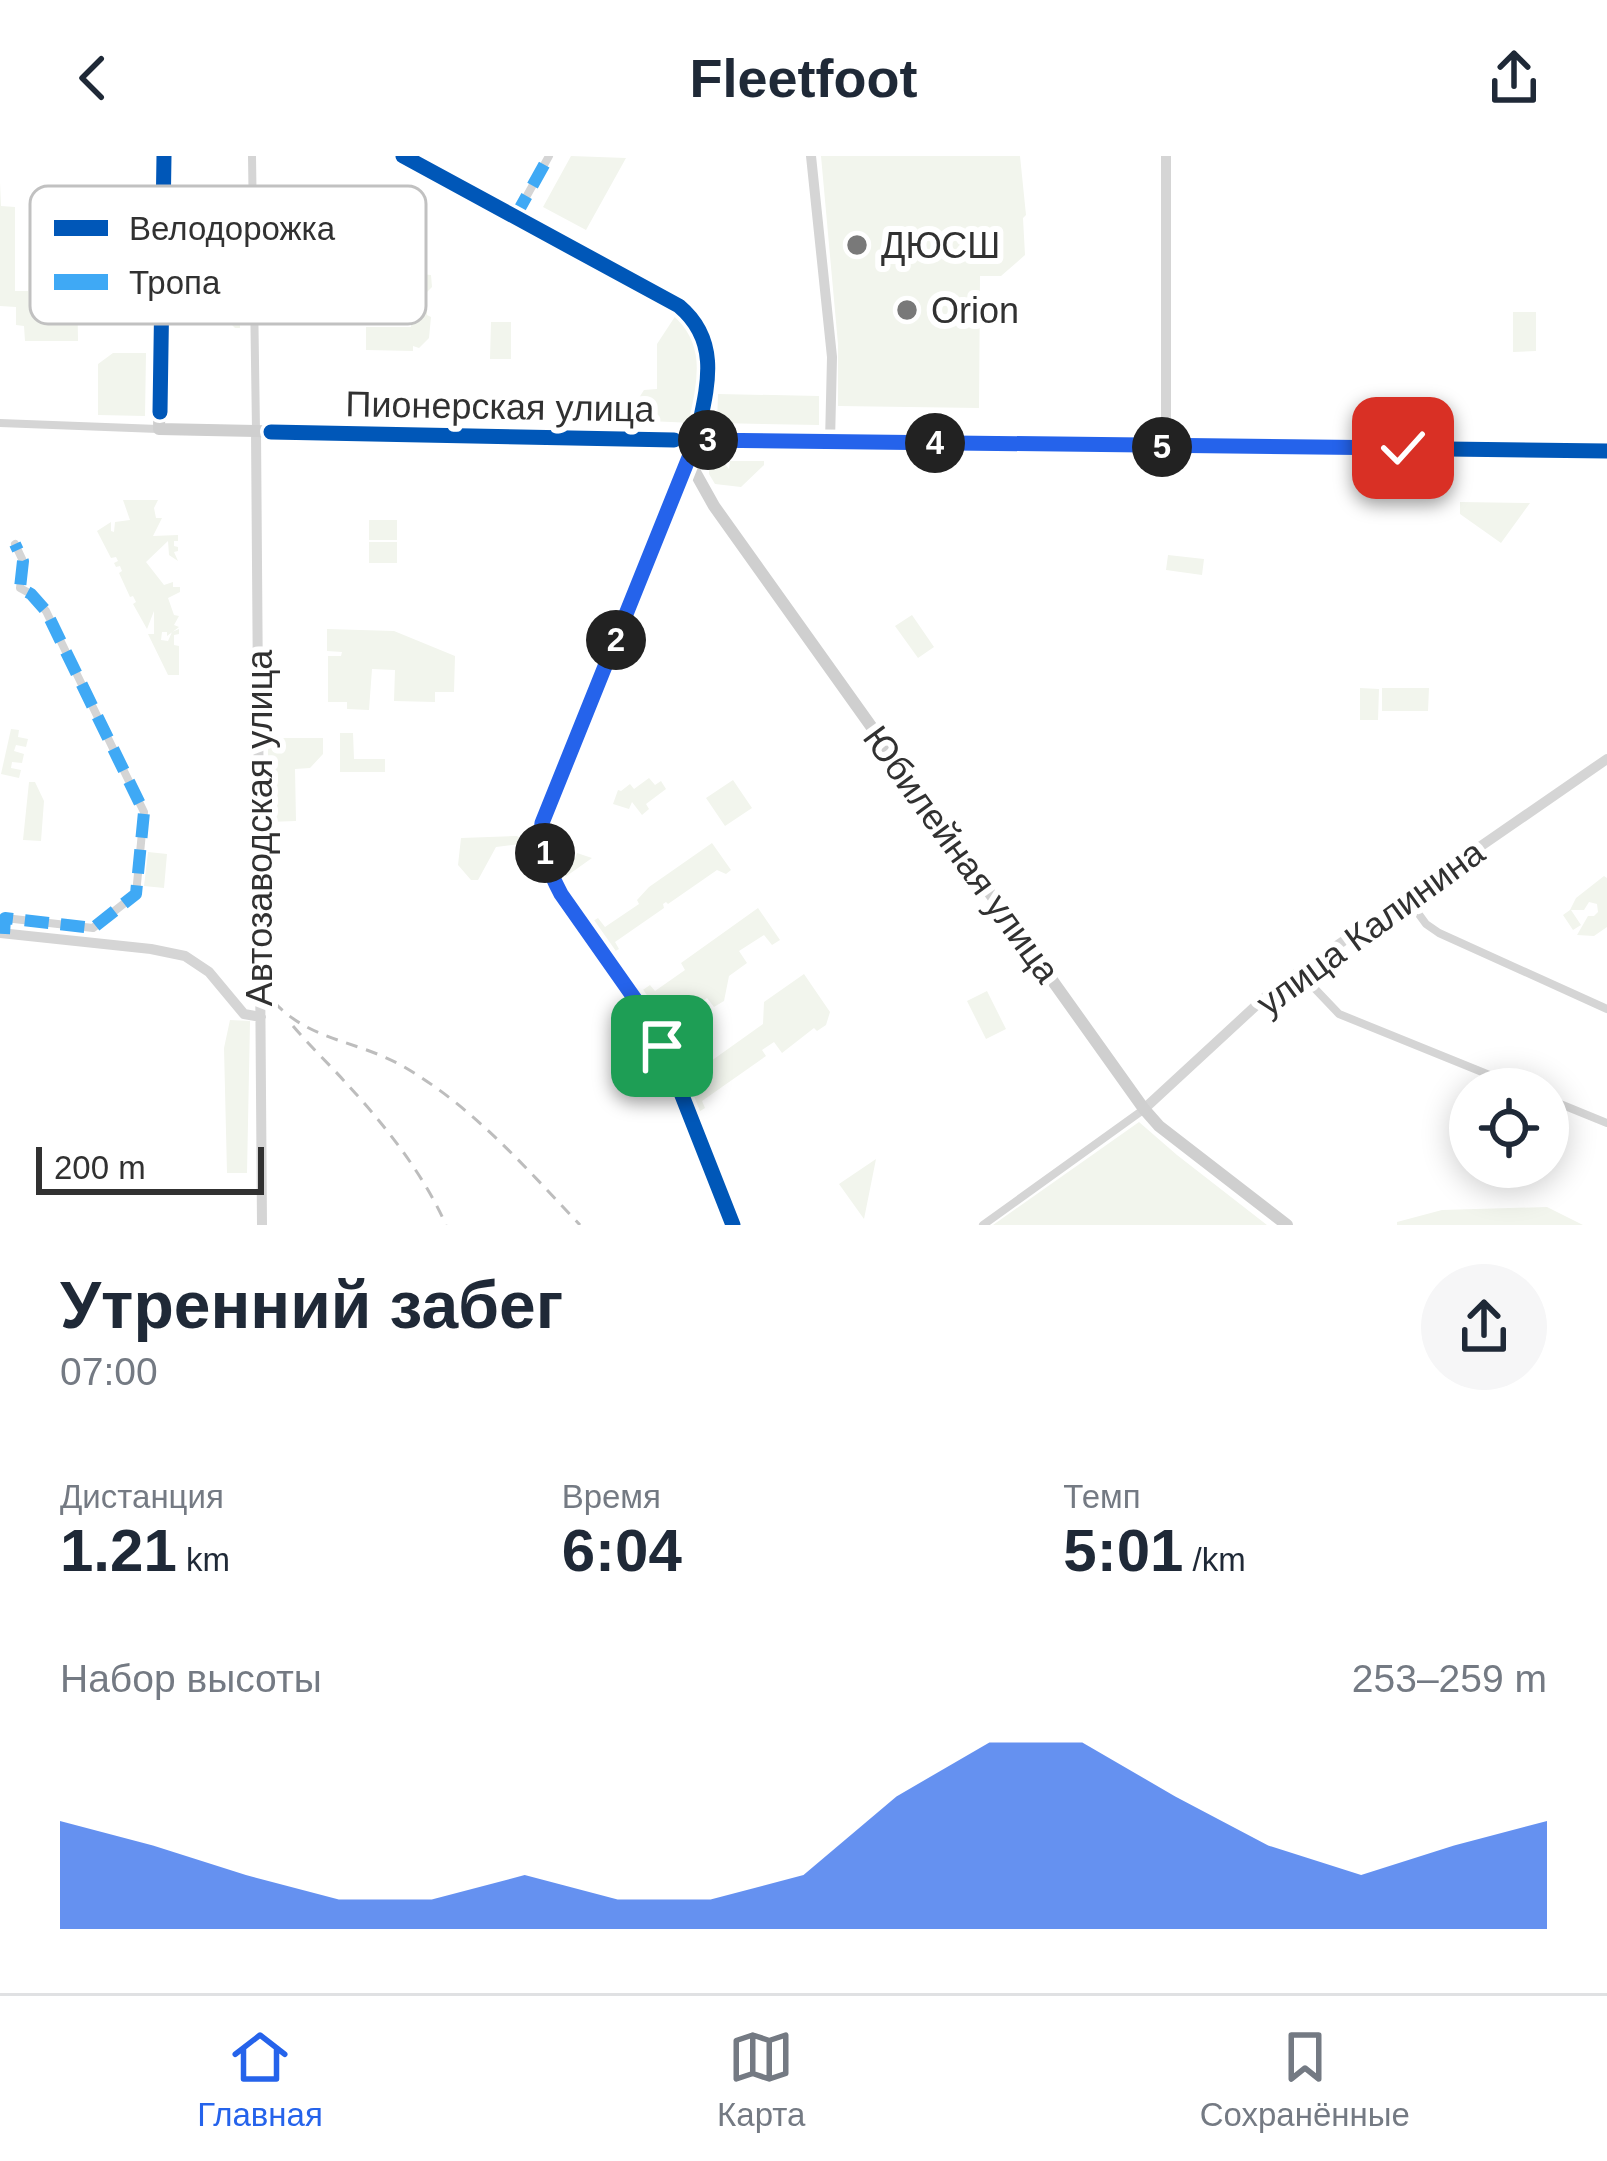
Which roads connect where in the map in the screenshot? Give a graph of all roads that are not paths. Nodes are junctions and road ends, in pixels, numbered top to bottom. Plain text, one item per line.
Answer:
1 (164, 156) edge
2 (252, 156) edge
3 (403, 156) edge
4 (549, 156) edge
5 (811, 156) edge
6 (1166, 156) edge
7 (163, 186) edge
8 (252, 186) edge
9 (515, 217) junction
10 (161, 324) edge
11 (254, 324) edge
12 (0, 423) edge
13 (159, 429) junction
14 (256, 431) junction
15 (696, 440) junction
16 (830, 442) junction
17 (1166, 447) junction
18 (1607, 451) edge
19 (689, 472) junction
20 (15, 544) dead end
21 (1607, 759) edge
22 (1406, 898) junction
23 (2, 933) edge
24 (1299, 972) junction
25 (1607, 1009) edge
26 (260, 1017) junction
27 (1472, 1068) edge
28 (1569, 1108) edge
29 (1144, 1109) junction
30 (1607, 1123) edge
31 (262, 1225) edge
32 (733, 1225) edge
33 (983, 1225) edge
34 (1287, 1225) edge

1 - 7 main road
2 - 8 street
3 - 9 street
4 - 9 street
5 - 16 street
6 - 17 street
9 - 15 street
10 - 13 main road
11 - 14 street
12 - 13 street
13 - 14 main road, Пионерская улица
14 - 15 main road, Пионерская улица
14 - 26 street, Автозаводская улица
15 - 16 street, Пионерская улица
15 - 19 main road
16 - 17 street, Пионерская улица
17 - 18 street, Пионерская улица
19 - 29 main road, Юбилейная улица
19 - 32 street
20 - 23 street
21 - 22 street, улица Калинина
22 - 24 street, улица Калинина
22 - 25 street
23 - 26 street
24 - 27 street
24 - 29 street, улица Калинина
26 - 31 street, Автозаводская улица
28 - 30 street
29 - 33 street
29 - 34 main road, Юбилейная улица

